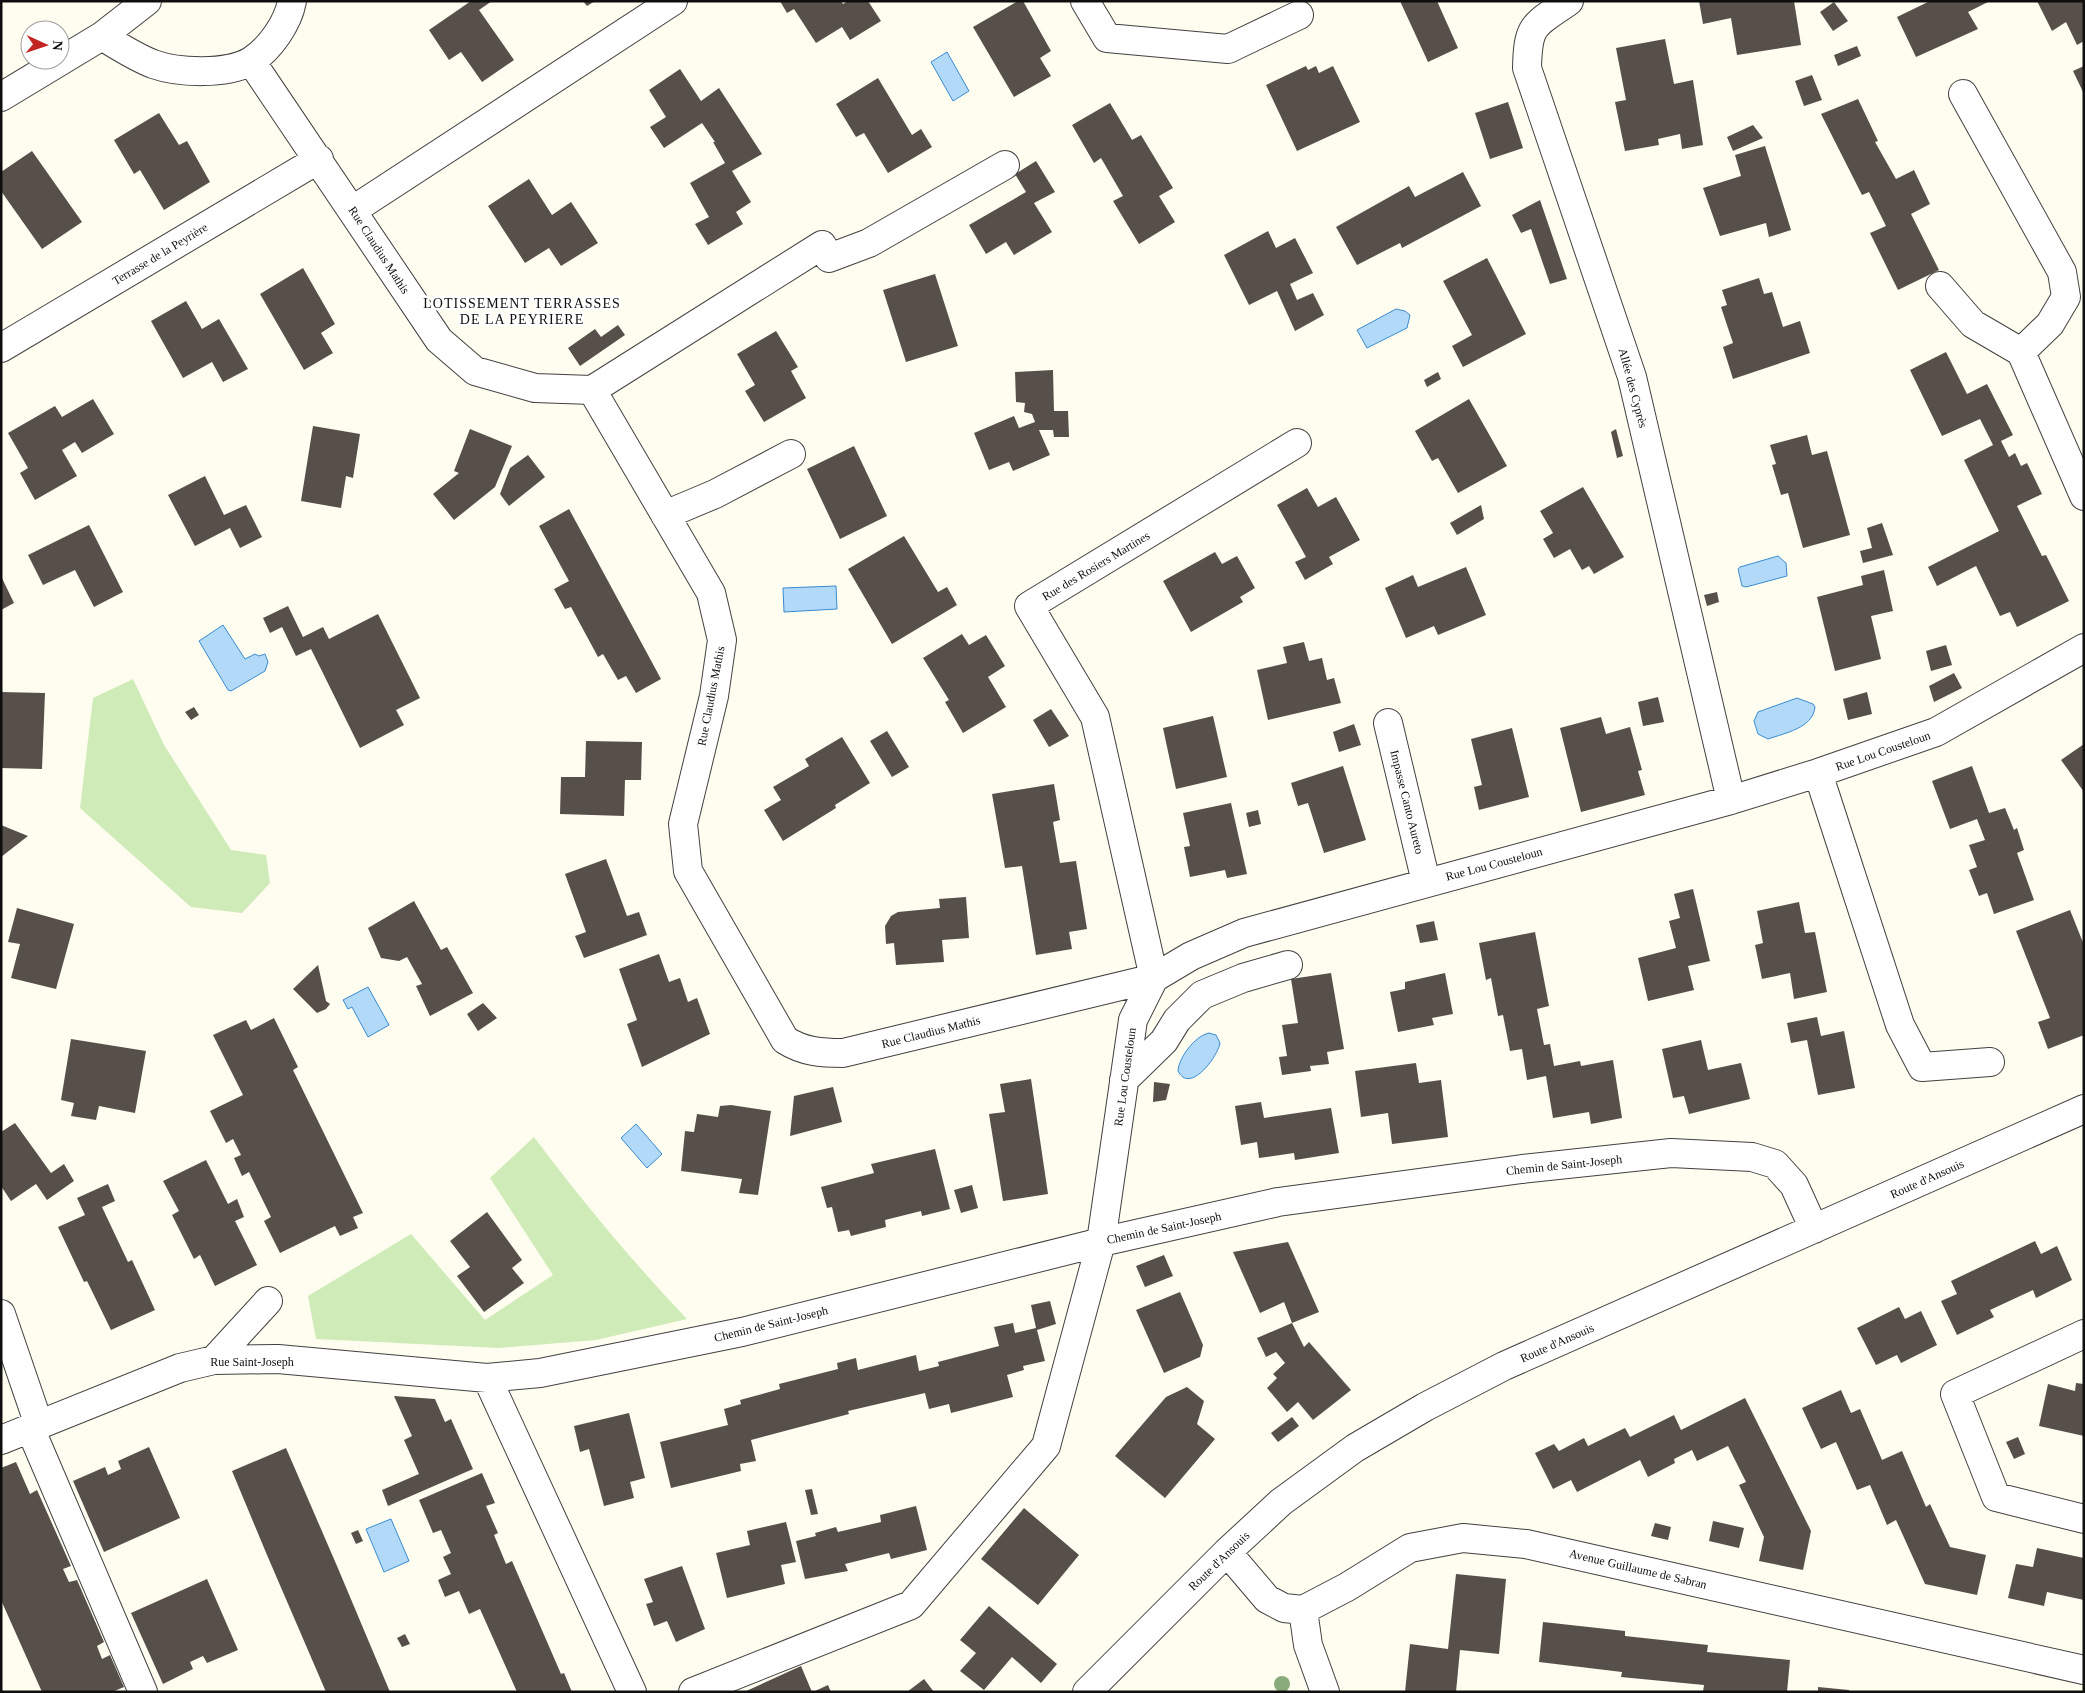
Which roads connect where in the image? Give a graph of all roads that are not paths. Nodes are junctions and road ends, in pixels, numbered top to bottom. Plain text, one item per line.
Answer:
1 (147, 1) edge
2 (292, 1) edge
3 (673, 1) edge
4 (1085, 1) edge
5 (1569, 1) edge
6 (121, 10) edge
7 (1299, 15) dead end
8 (102, 36) junction
9 (251, 61) junction
10 (1963, 94) dead end
11 (1, 98) edge
12 (318, 159) junction
13 (1005, 165) dead end
14 (353, 210) junction
15 (1940, 286) dead end
16 (1, 348) edge
17 (2021, 352) junction
18 (592, 390) junction
19 (1297, 443) dead end
20 (791, 454) dead end
21 (2084, 496) edge
22 (665, 515) junction
23 (2084, 648) edge
24 (1388, 723) dead end
25 (1818, 773) junction
26 (1731, 800) junction
27 (1426, 882) junction
28 (1288, 965) dead end
29 (1154, 978) junction
30 (1990, 1062) dead end
31 (1124, 1080) junction
32 (2084, 1109) edge
33 (1814, 1229) junction
34 (1101, 1242) junction
35 (268, 1301) dead end
36 (1, 1314) edge
37 (2084, 1334) edge
38 (214, 1360) junction
39 (487, 1378) junction
40 (35, 1427) junction
41 (1, 1440) edge
42 (2084, 1519) edge
43 (1227, 1552) junction
44 (1303, 1610) junction
45 (2084, 1670) edge
46 (1091, 1689) edge
47 (144, 1692) edge
48 (632, 1692) edge
49 (694, 1692) edge
50 (1325, 1692) edge

1 - 6 street
2 - 9 street
3 - 14 street
4 - 7 street
5 - 26 street, Allée des Cyprès
6 - 8 street
8 - 9 street
8 - 11 street
9 - 12 street, Rue Claudius Mathis
10 - 17 street
12 - 14 street, Rue Claudius Mathis
12 - 16 street, Terrasse de la Peyrière
13 - 18 street
14 - 18 street, Rue Claudius Mathis
15 - 17 street
17 - 21 street
18 - 22 street, Rue Claudius Mathis
19 - 29 street, Rue des Rosiers Martines
20 - 22 street
22 - 29 street, Rue Claudius Mathis
23 - 25 street, Rue Lou Cousteloun
24 - 27 street, Impasse Canto Aureto
25 - 26 street, Rue Lou Cousteloun
25 - 30 street
26 - 27 street, Rue Lou Cousteloun
27 - 29 street, Rue Lou Cousteloun
28 - 31 street
29 - 31 street, Rue Lou Cousteloun
31 - 34 street, Rue Lou Cousteloun
32 - 33 street, Route d'Ansouis
33 - 34 street, Chemin de Saint-Joseph
33 - 43 street, Route d'Ansouis
34 - 39 street, Chemin de Saint-Joseph
34 - 49 street, Rue Lou Cousteloun
35 - 38 street
36 - 40 street
37 - 42 street
38 - 39 street, Rue Saint-Joseph
38 - 40 street, Rue Saint-Joseph
39 - 48 street
40 - 41 street, Rue Saint-Joseph
40 - 47 street
43 - 44 street
43 - 46 street, Route d'Ansouis
44 - 45 street, Avenue Guillaume de Sabran
44 - 50 street

